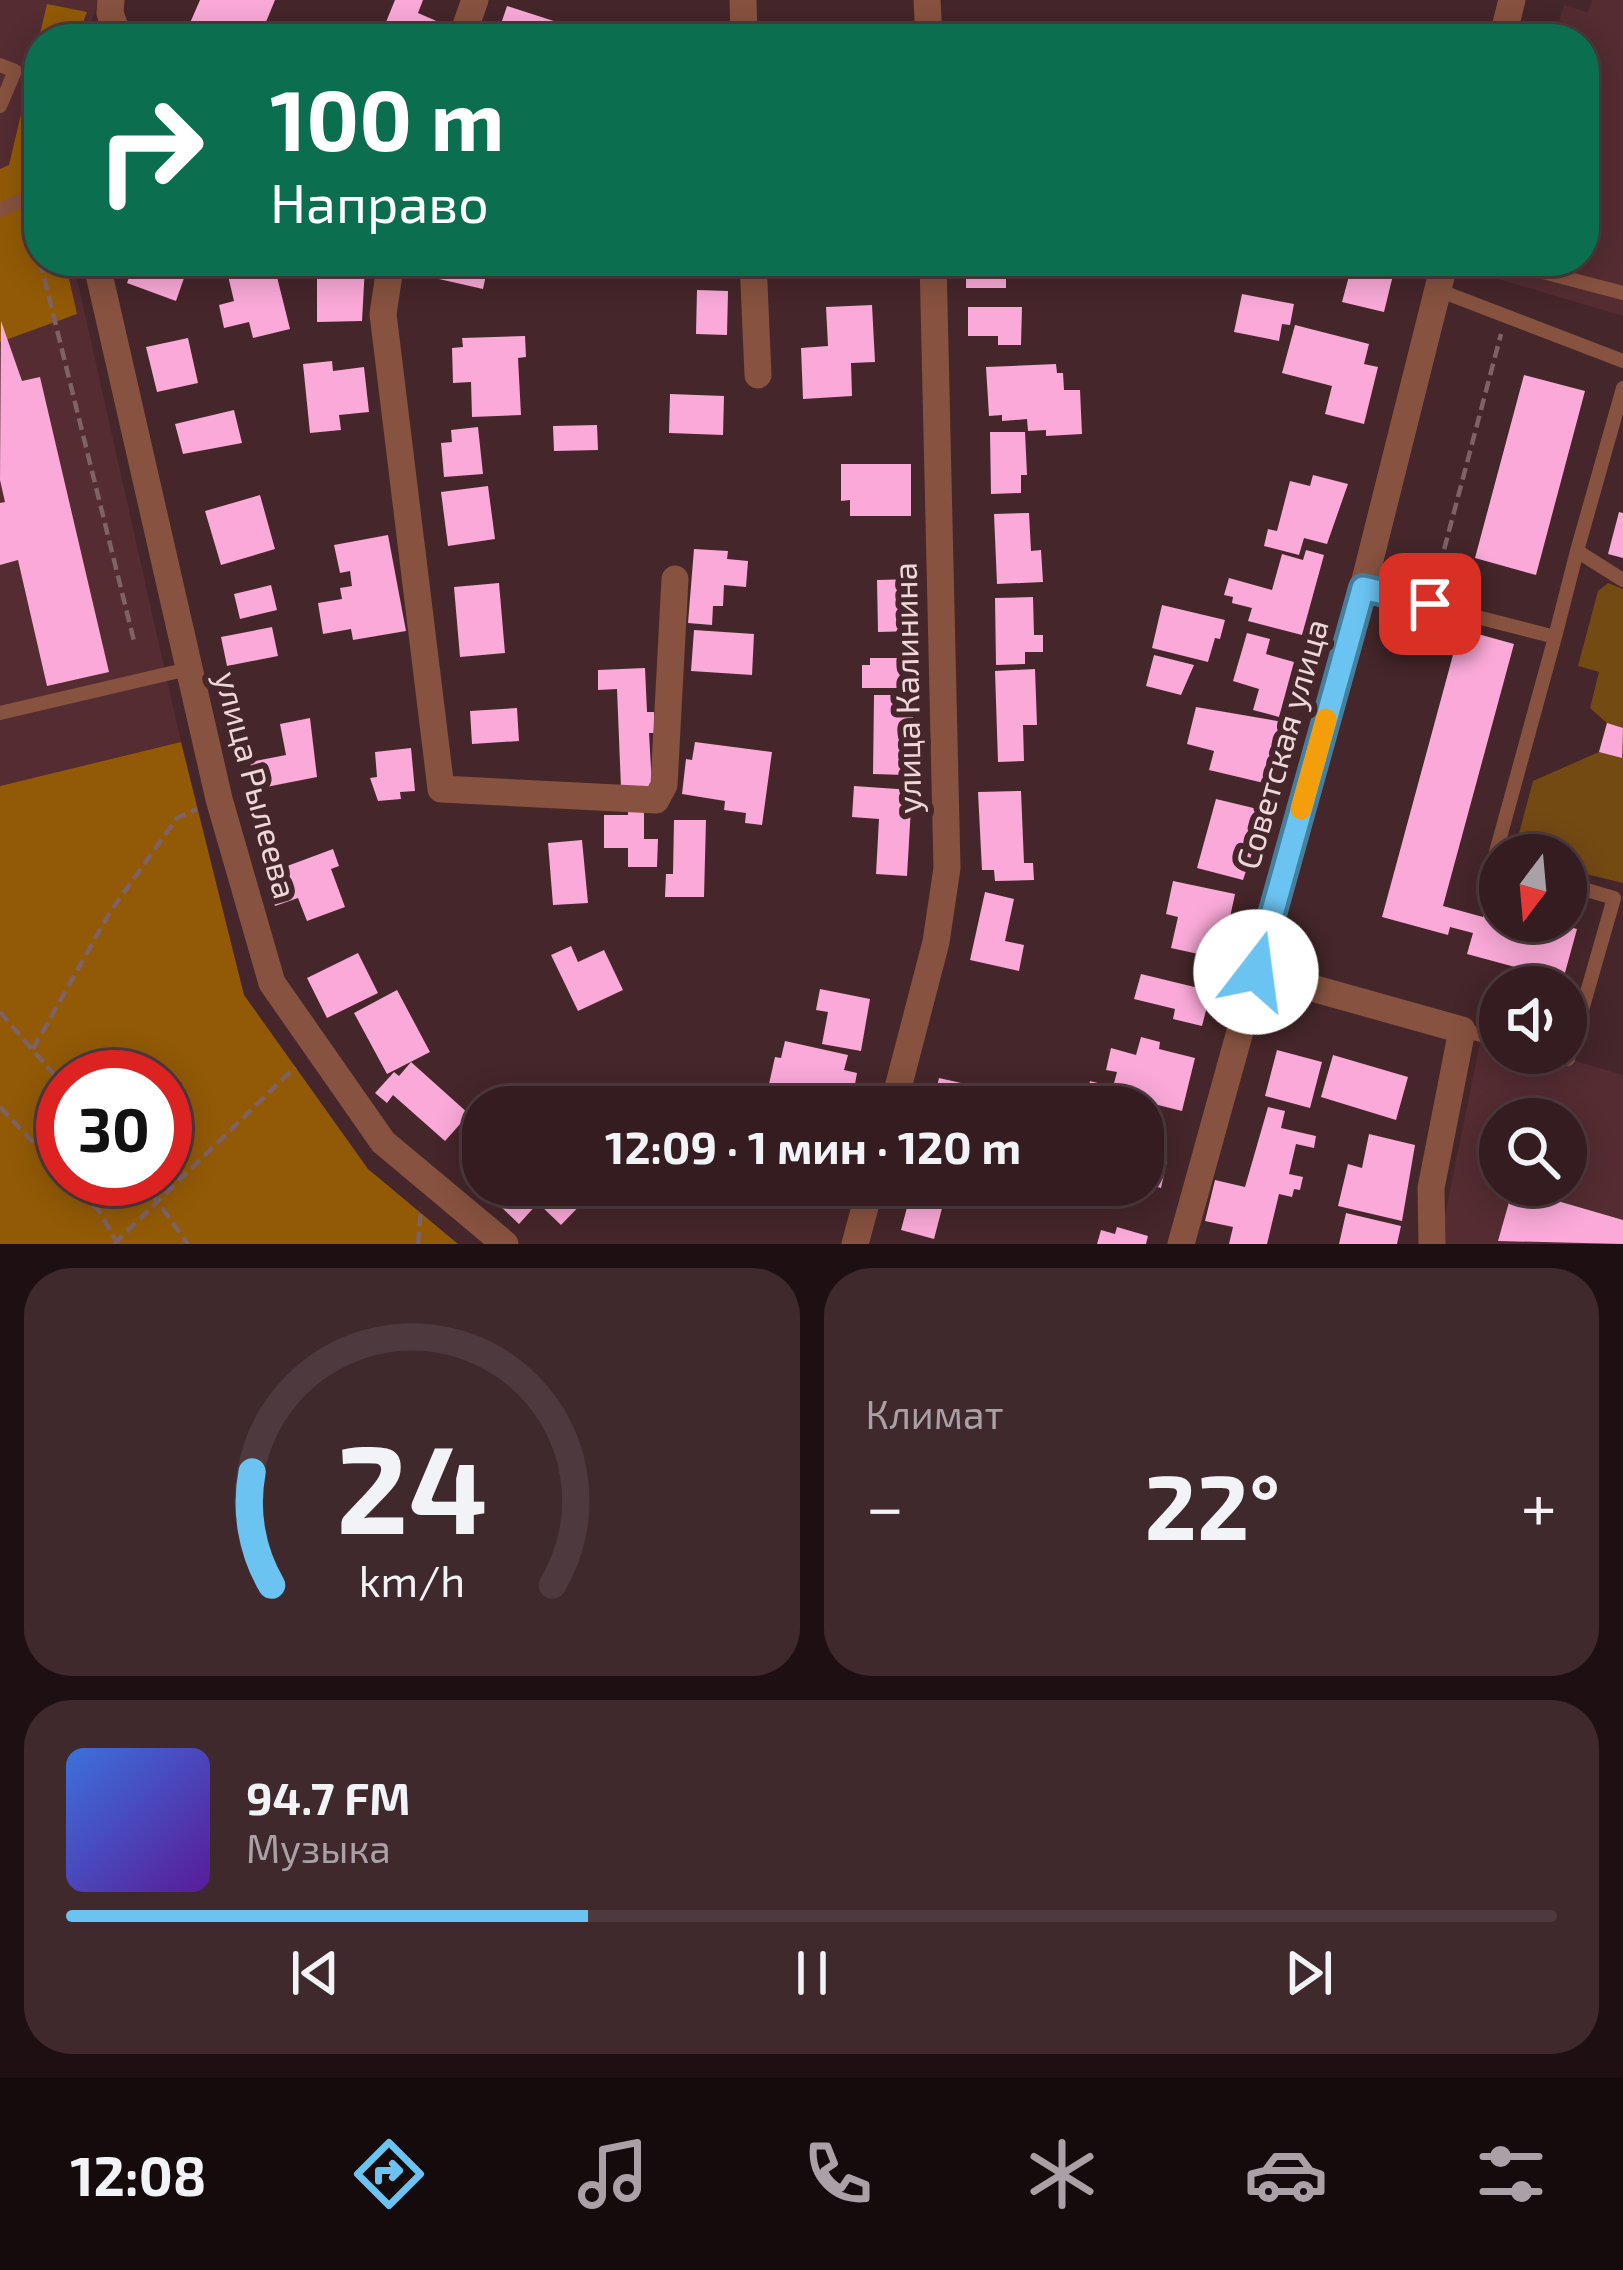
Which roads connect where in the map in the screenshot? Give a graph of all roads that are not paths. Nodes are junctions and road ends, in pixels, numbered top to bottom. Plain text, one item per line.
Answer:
1 (0, 64) edge
2 (0, 106) edge
3 (99, 276) edge
4 (389, 276) edge
5 (754, 276) edge
6 (933, 276) edge
7 (1441, 276) edge
8 (1558, 276) edge
9 (1438, 290) junction
10 (1623, 293) edge
11 (1623, 361) edge
12 (758, 375) dead end
13 (1623, 388) edge
14 (1577, 551) junction
15 (675, 579) dead end
16 (1623, 580) edge
17 (1363, 588) junction
18 (1555, 637) junction
19 (188, 669) junction
20 (0, 713) edge
21 (1500, 834) edge
22 (1587, 890) edge
23 (1256, 972) junction
24 (1587, 992) edge
25 (1462, 1030) junction
26 (1479, 1034) edge
27 (898, 1086) edge
28 (865, 1206) edge
29 (505, 1244) edge
30 (855, 1244) edge
31 (1181, 1244) edge
32 (1432, 1244) edge

1 - 2 lane
3 - 19 street, улица Рылеева
4 - 15 street
5 - 12 street
6 - 27 street, улица Калинина
7 - 9 street, Советская улица
8 - 10 lane
9 - 11 lane
9 - 17 street, Советская улица
13 - 14 lane
14 - 16 lane
14 - 18 lane
17 - 18 lane
17 - 23 street, Советская улица
18 - 21 lane
19 - 20 lane
19 - 29 street, улица Рылеева
22 - 24 lane
23 - 25 street
23 - 31 street, Советская улица
25 - 26 lane
25 - 32 street
28 - 30 street

